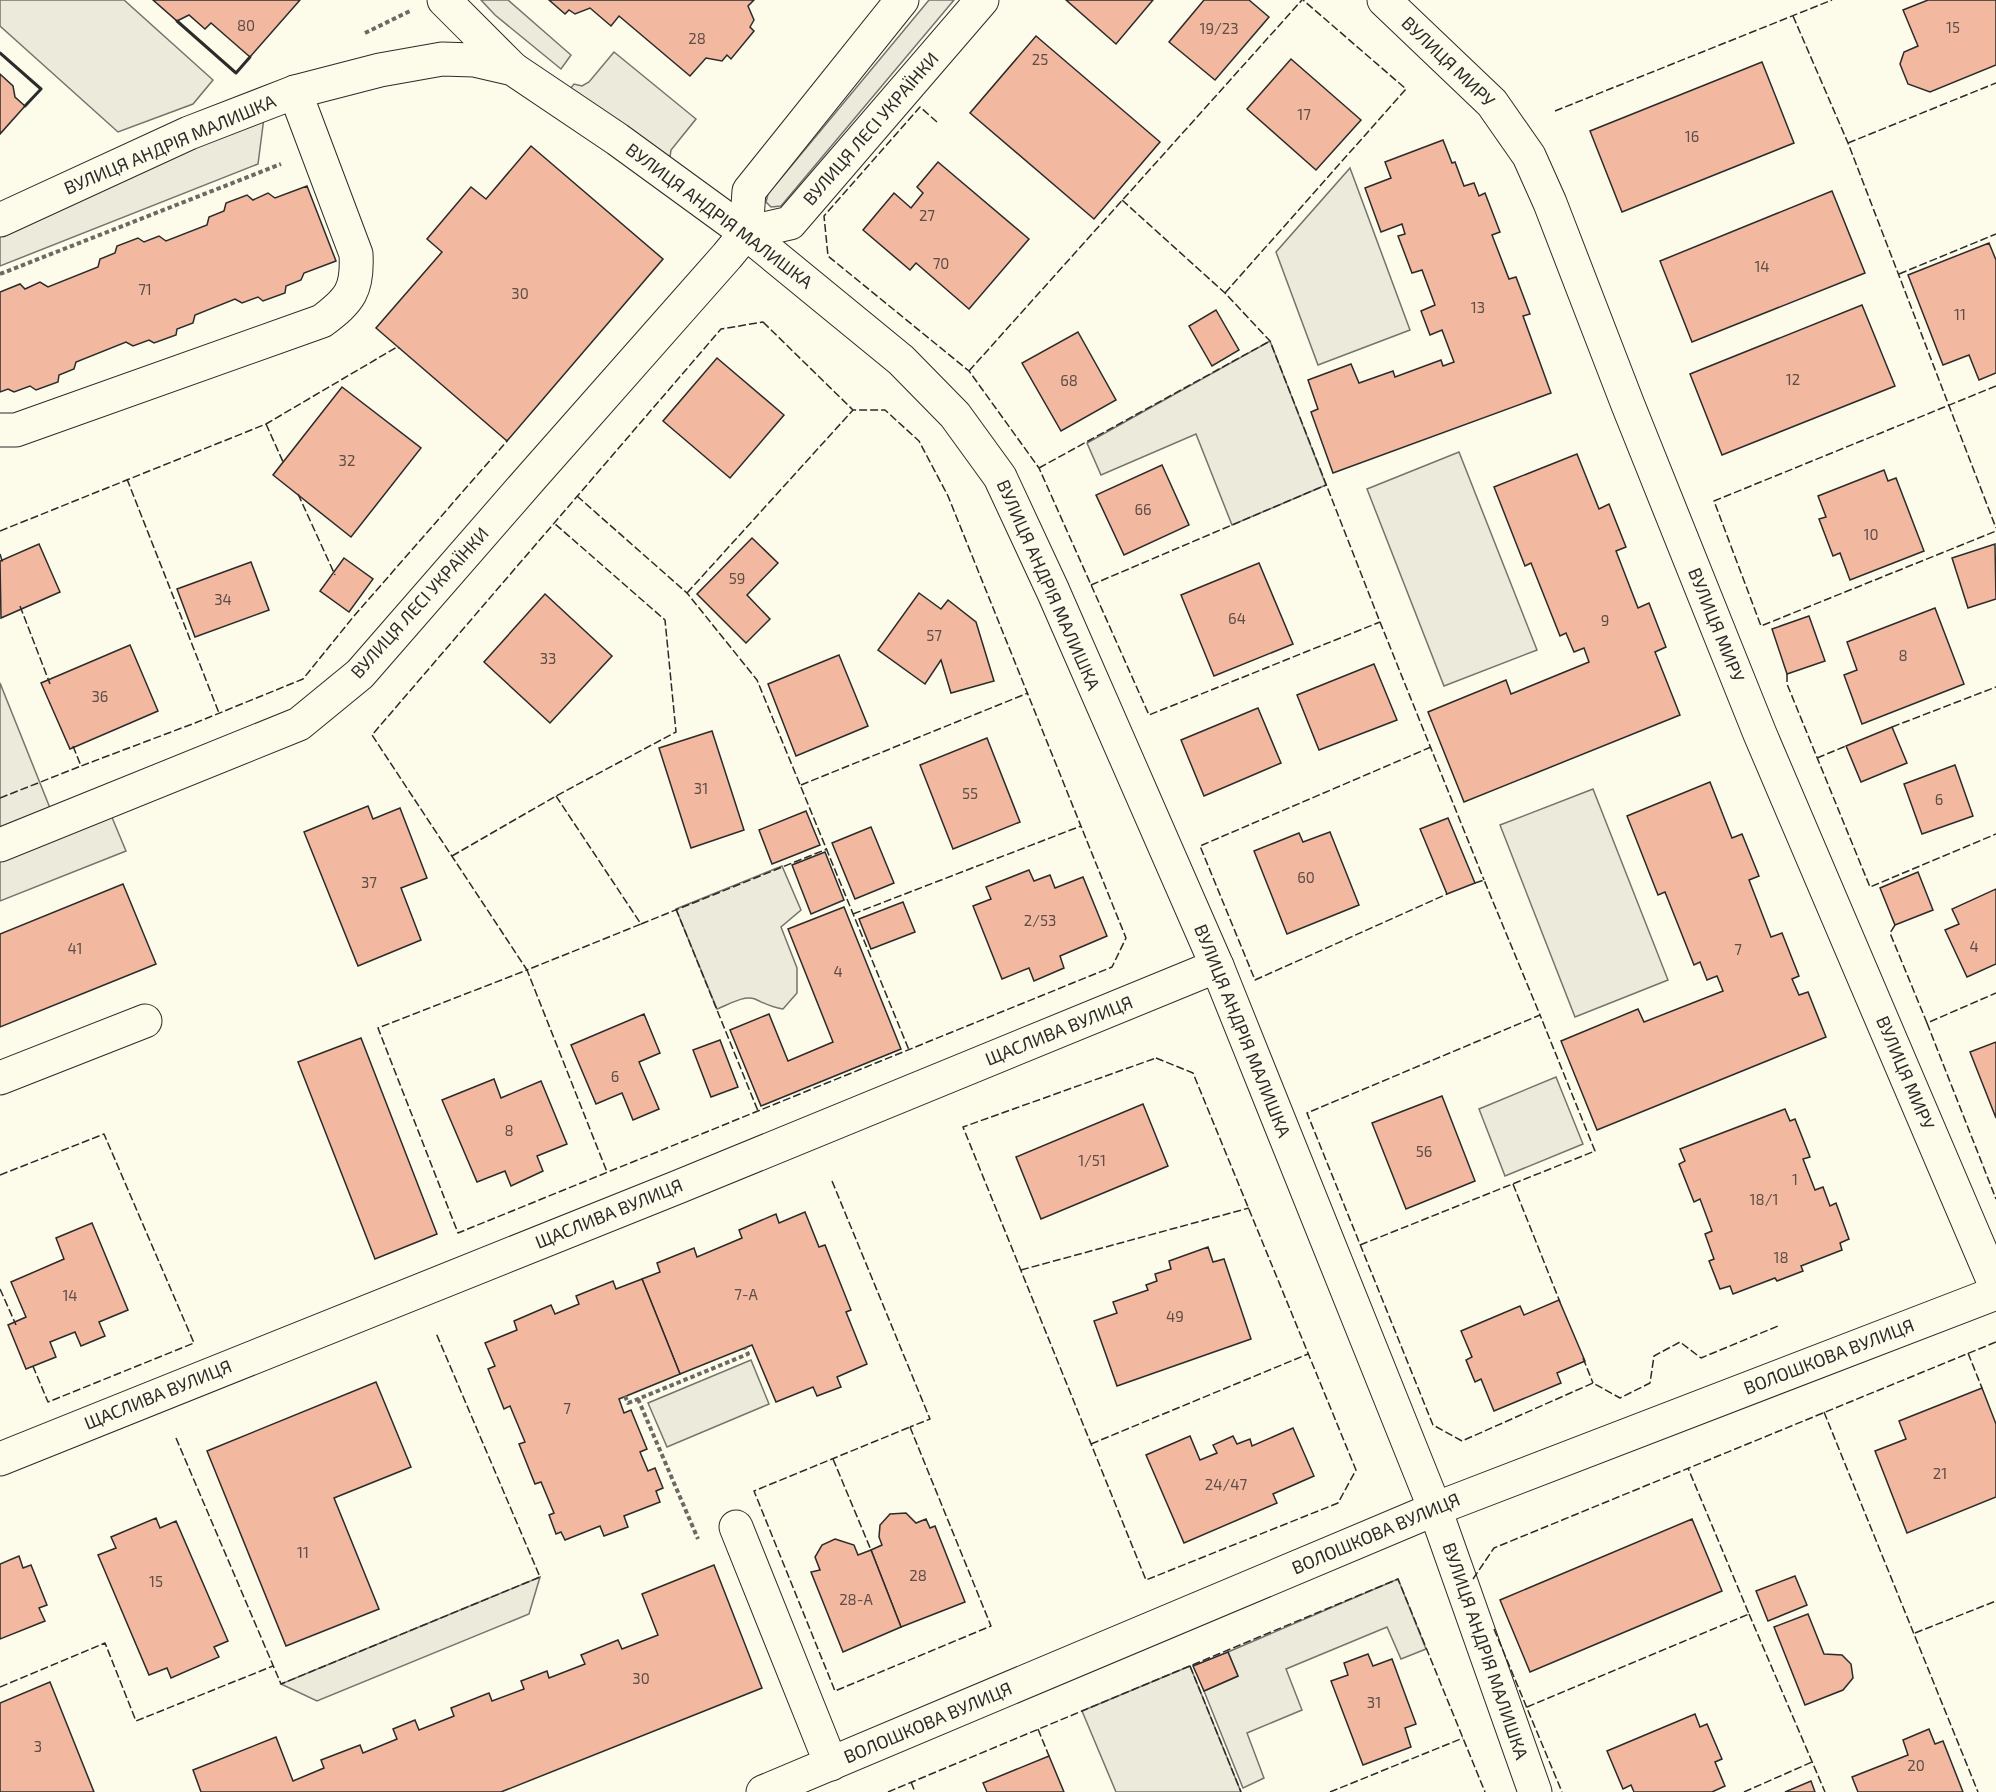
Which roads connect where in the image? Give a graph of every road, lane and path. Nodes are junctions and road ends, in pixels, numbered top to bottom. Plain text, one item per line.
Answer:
1 (444, 0) edge
2 (902, 0) edge
3 (982, 0) edge
4 (1384, 0) edge
5 (513, 69) junction
6 (295, 92) junction
7 (287, 161) dead end
8 (0, 220) edge
9 (746, 233) junction
10 (0, 274) edge
11 (0, 430) edge
12 (0, 845) edge
13 (1217, 966) junction
14 (145, 1021) dead end
15 (0, 1078) edge
16 (1996, 1287) edge
17 (1996, 1293) edge
18 (746, 1348) dead end
19 (624, 1396) dead end
20 (638, 1399) junction
21 (0, 1459) edge
22 (1434, 1509) junction
23 (736, 1527) dead end
24 (700, 1543) dead end
25 (831, 1764) junction
26 (763, 1792) edge
27 (1535, 1792) edge

1 - 5 street
2 - 9 street
3 - 9 street, ВУЛИЦЯ ЛЕСІ УКРАЇНКИ
4 - 16 street, ВУЛИЦЯ МИРУ
5 - 6 street, ВУЛИЦЯ АНДРІЯ МАЛИШКА
5 - 9 street, ВУЛИЦЯ АНДРІЯ МАЛИШКА
6 - 8 street, ВУЛИЦЯ АНДРІЯ МАЛИШКА
6 - 11 street
7 - 10 path
9 - 12 street, ВУЛИЦЯ ЛЕСІ УКРАЇНКИ
9 - 13 street, ВУЛИЦЯ АНДРІЯ МАЛИШКА
13 - 21 street, ЩАСЛИВА ВУЛИЦЯ
13 - 22 street, ВУЛИЦЯ АНДРІЯ МАЛИШКА
14 - 15 street
17 - 22 street, ВОЛОШКОВА ВУЛИЦЯ
18 - 20 path
19 - 20 path
20 - 24 path
22 - 25 street, ВОЛОШКОВА ВУЛИЦЯ
22 - 27 street, ВУЛИЦЯ АНДРІЯ МАЛИШКА
23 - 25 street
25 - 26 street, ВОЛОШКОВА ВУЛИЦЯ

